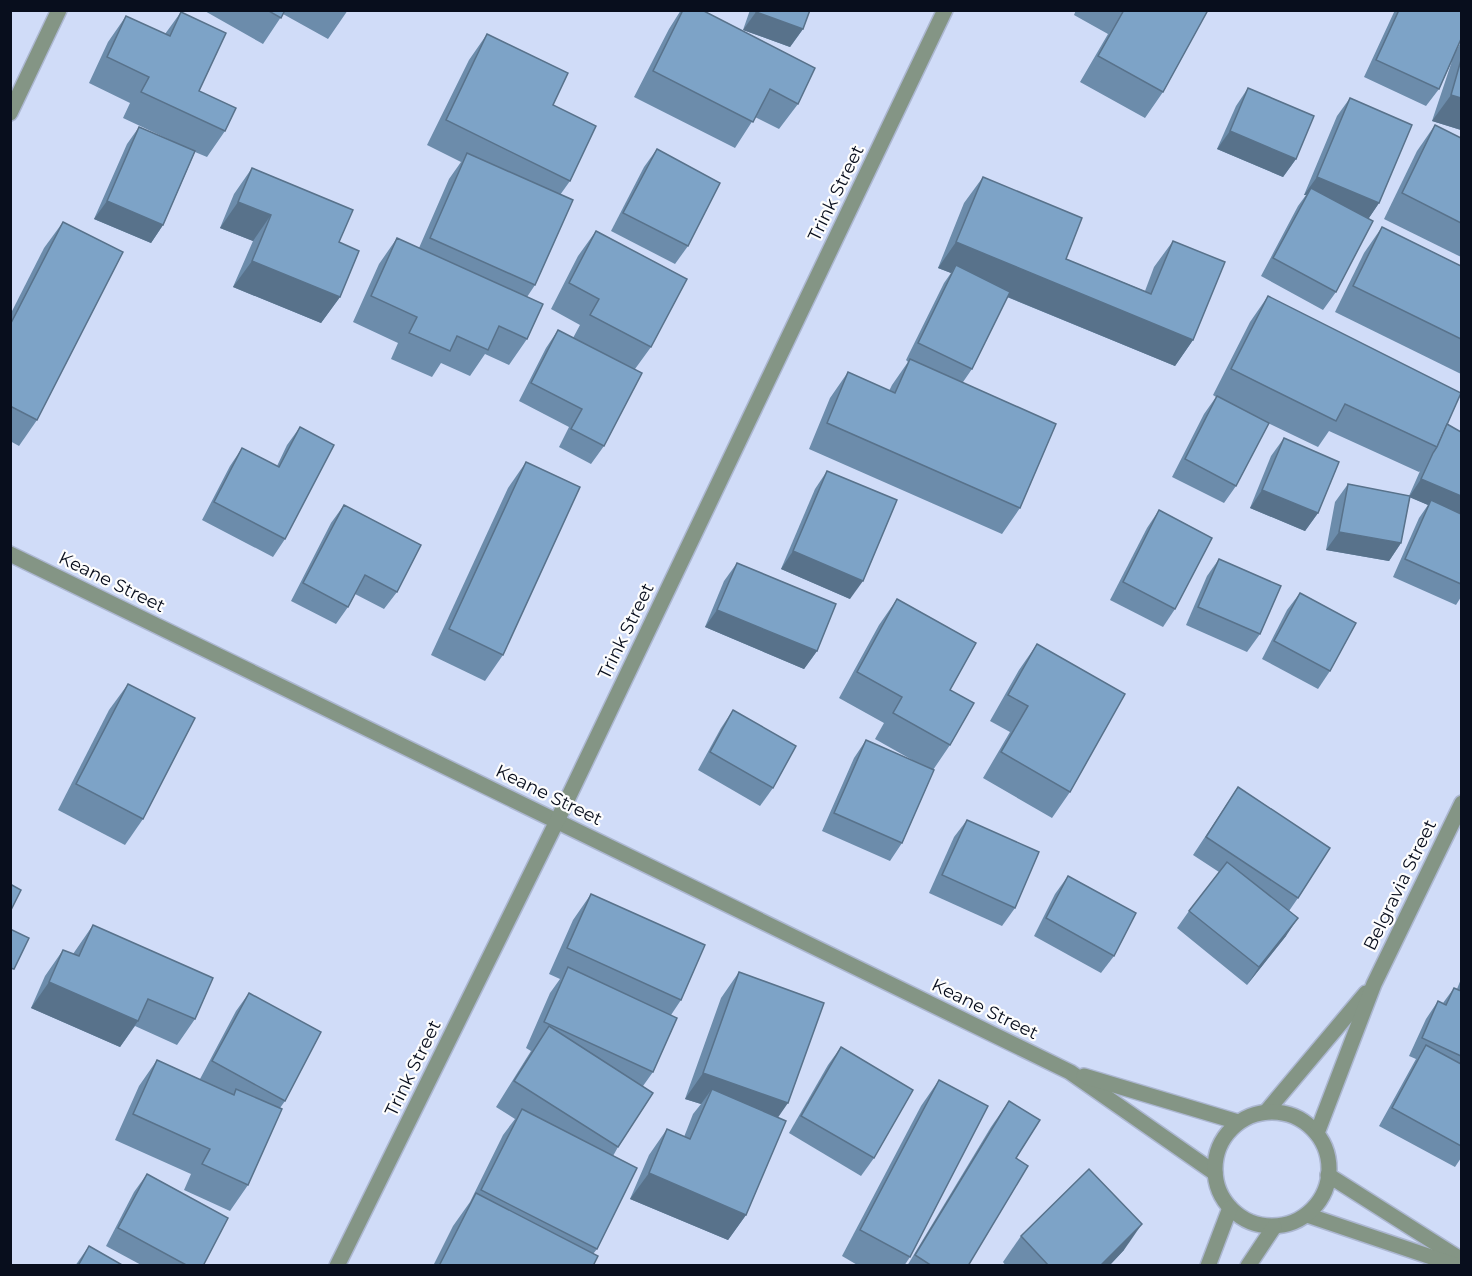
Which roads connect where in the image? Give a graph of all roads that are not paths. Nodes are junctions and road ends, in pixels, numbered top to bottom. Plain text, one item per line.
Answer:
1 (58, 10) edge
2 (945, 10) edge
3 (10, 113) edge
4 (10, 554) edge
5 (1461, 803) edge
6 (557, 821) junction
7 (1374, 984) junction
8 (1070, 1072) junction
9 (1266, 1112) junction
10 (1238, 1122) junction
11 (1317, 1133) junction
12 (1215, 1173) junction
13 (1328, 1175) junction
14 (1230, 1208) junction
15 (1306, 1215) junction
16 (1274, 1227) junction
17 (1461, 1260) edge
18 (338, 1266) edge
19 (1208, 1266) edge
20 (1248, 1266) edge
21 (1458, 1266) edge

1 - 3 street
2 - 6 street, Trink Street
4 - 6 street, Keane Street
5 - 7 street, Belgravia Street
6 - 8 street, Keane Street
6 - 18 street, Trink Street
7 - 9 street, Belgravia Street
7 - 11 street, Belgravia Street
8 - 10 street, Keane Street
8 - 12 street, Keane Street
9 - 10 street
9 - 11 street
10 - 12 street
11 - 13 street
12 - 14 street
13 - 15 street
13 - 17 street
14 - 16 street
14 - 19 street
15 - 16 street
15 - 21 street
16 - 20 street

